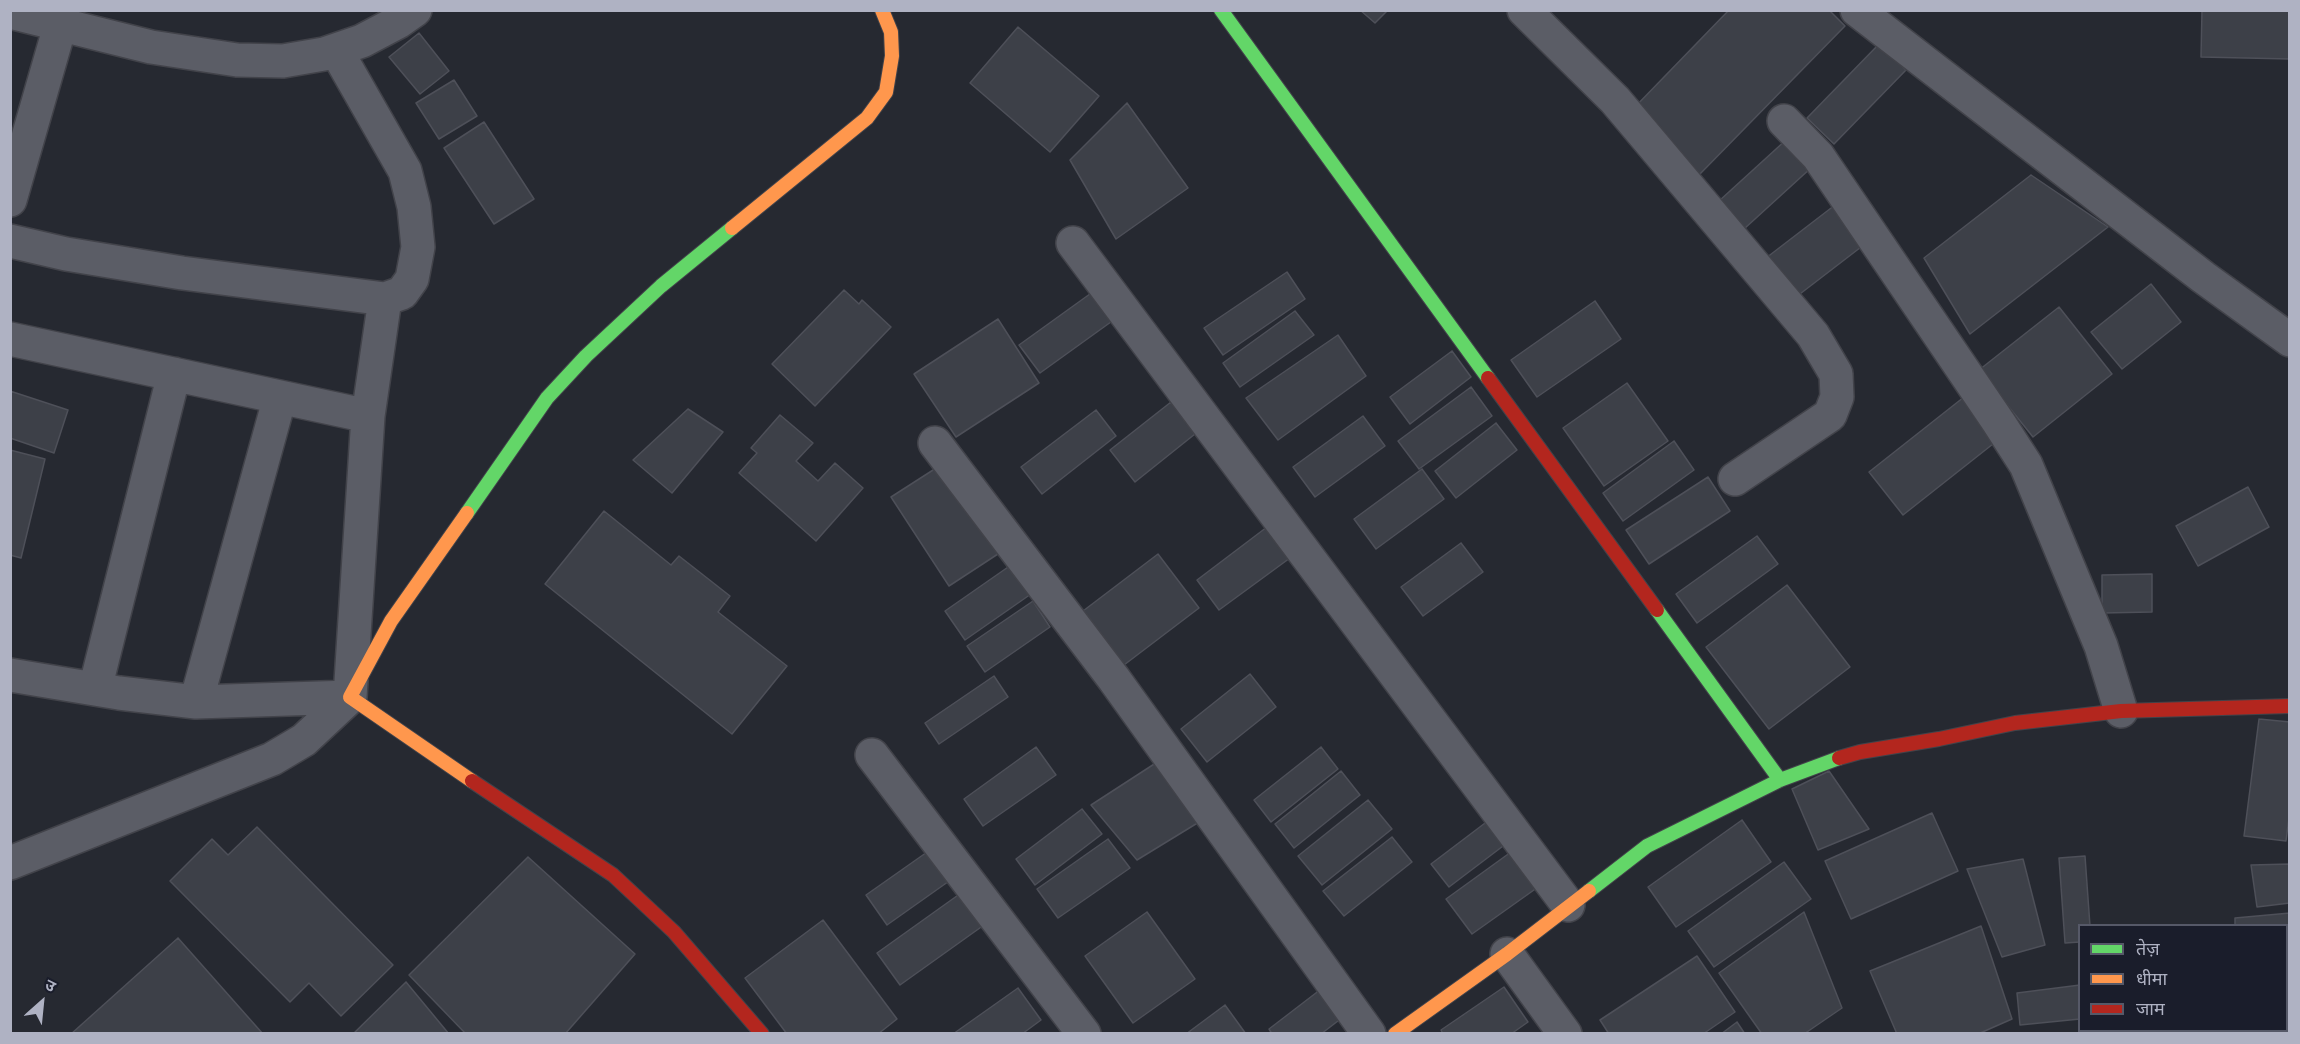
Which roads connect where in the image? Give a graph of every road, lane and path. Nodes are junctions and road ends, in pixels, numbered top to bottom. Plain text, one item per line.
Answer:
1 (415, 10) edge
2 (882, 10) edge
3 (1221, 10) edge
4 (1524, 10) edge
5 (1857, 10) edge
6 (10, 12) edge
7 (60, 26) junction
8 (336, 50) junction
9 (1784, 121) dead end
10 (10, 200) edge
11 (10, 241) edge
12 (1073, 243) dead end
13 (385, 299) junction
14 (10, 339) edge
15 (2289, 340) edge
16 (174, 374) junction
17 (280, 397) junction
18 (368, 416) junction
19 (935, 443) dead end
20 (1735, 479) dead end
21 (10, 675) edge
22 (95, 689) junction
23 (350, 697) junction
24 (196, 702) junction
25 (2289, 706) edge
26 (2121, 711) junction
27 (872, 755) dead end
28 (1780, 780) junction
29 (10, 863) edge
30 (1568, 905) junction
31 (1507, 954) junction
32 (762, 1034) edge
33 (1084, 1034) edge
34 (1369, 1034) edge
35 (1395, 1034) edge
36 (1565, 1034) edge

1 - 8 street
2 - 23 street
3 - 28 street
4 - 20 street
5 - 15 street
6 - 7 street
7 - 8 street
7 - 10 street
8 - 13 street
9 - 26 street
11 - 13 street
12 - 30 street
13 - 18 street
14 - 16 street
16 - 17 street
16 - 22 street
17 - 18 street
17 - 24 street
18 - 23 street
19 - 34 street
21 - 22 street
22 - 24 street
23 - 24 street
23 - 29 street
23 - 32 street
25 - 26 street
26 - 28 street
27 - 33 street
28 - 30 street
30 - 31 street
31 - 35 street
31 - 36 street

